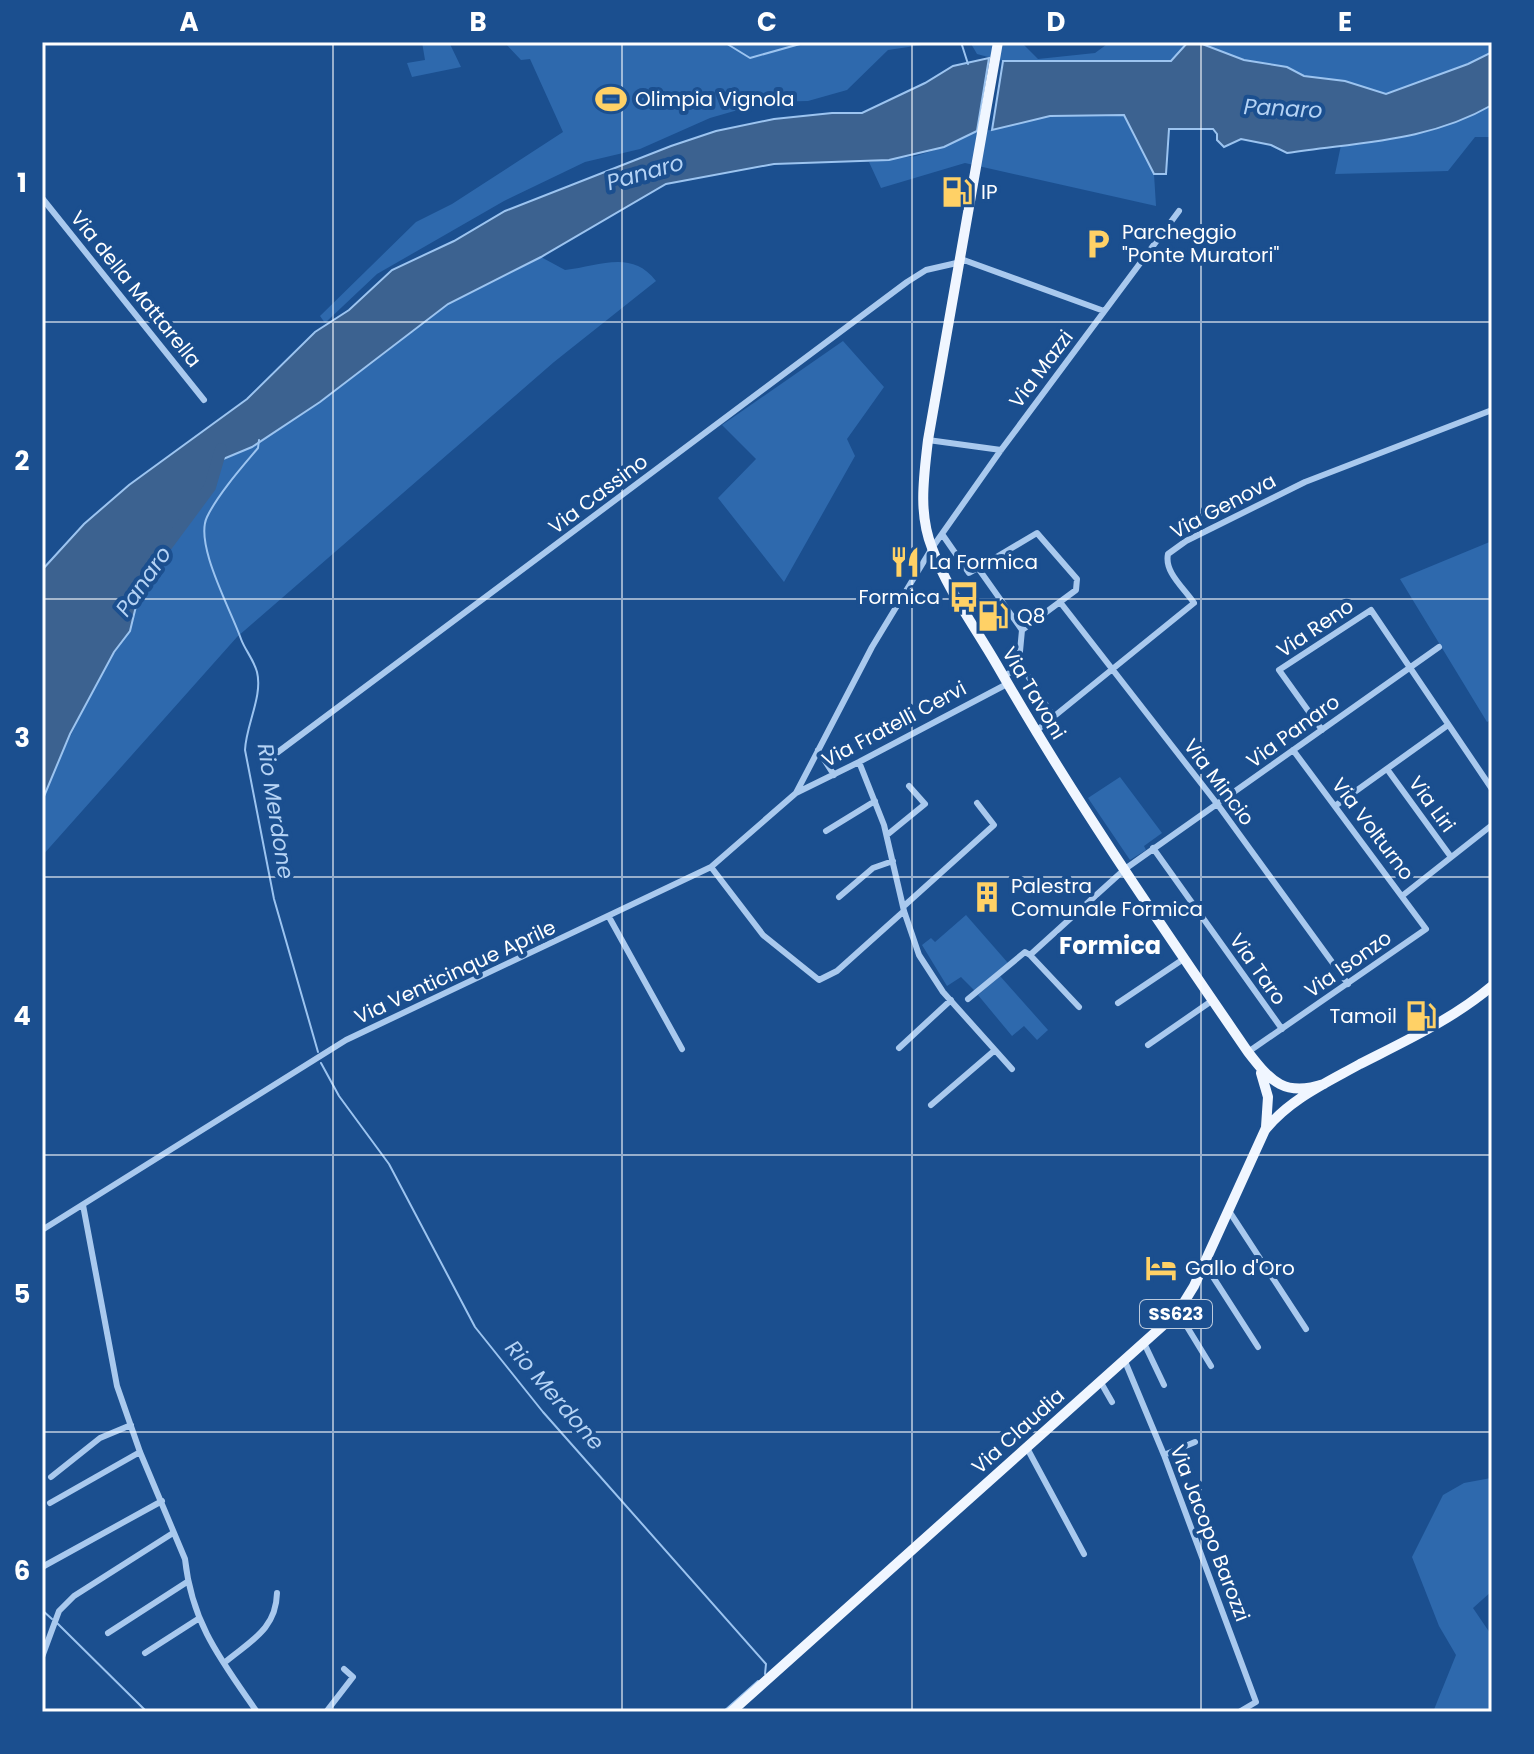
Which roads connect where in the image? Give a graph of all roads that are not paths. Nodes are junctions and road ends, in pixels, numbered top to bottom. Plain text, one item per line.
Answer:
1 (998, 42) edge
2 (42, 198) edge
3 (1179, 211) dead end
4 (961, 260) junction
5 (1104, 311) junction
6 (204, 400) dead end
7 (1492, 410) edge
8 (928, 440) junction
9 (1001, 450) junction
10 (942, 534) junction
11 (932, 548) junction
12 (978, 568) junction
13 (1060, 602) junction
14 (1022, 630) junction
15 (1439, 647) dead end
16 (1019, 662) junction
17 (1409, 667) junction
18 (1111, 669) junction
19 (1005, 681) junction
20 (1053, 716) junction
21 (1448, 725) junction
22 (1322, 730) junction
23 (1036, 731) junction
24 (818, 750) junction
25 (1293, 750) junction
26 (859, 762) junction
27 (263, 768) dead end
28 (1387, 769) junction
29 (834, 775) junction
30 (909, 786) dead end
31 (1492, 789) edge
32 (796, 793) junction
33 (875, 801) junction
34 (977, 803) dead end
35 (1218, 805) junction
36 (1335, 806) junction
37 (1492, 825) edge
38 (826, 831) dead end
39 (887, 835) junction
40 (1153, 848) junction
41 (1451, 857) junction
42 (893, 861) junction
43 (711, 867) junction
44 (1125, 869) junction
45 (1402, 896) junction
46 (839, 897) dead end
47 (904, 908) junction
48 (609, 917) junction
49 (1426, 929) joint
50 (1030, 955) junction
51 (1185, 958) junction
52 (1348, 984) junction
53 (1492, 986) edge
54 (968, 999) dead end
55 (951, 1000) junction
56 (1213, 1000) junction
57 (1118, 1003) dead end
58 (1079, 1007) dead end
59 (1282, 1029) junction
60 (1148, 1045) dead end
61 (899, 1048) dead end
62 (682, 1049) dead end
63 (995, 1050) junction
64 (1248, 1052) junction
65 (1257, 1064) junction
66 (1012, 1069) dead end
67 (1324, 1084) junction
68 (1285, 1087) junction
69 (931, 1105) dead end
70 (1273, 1114) junction
71 (83, 1205) junction
72 (1229, 1211) junction
73 (42, 1230) edge
74 (1204, 1263) junction
75 (1178, 1312) junction
76 (1306, 1329) dead end
77 (1144, 1343) junction
78 (1258, 1347) dead end
79 (1124, 1359) junction
80 (1211, 1366) dead end
81 (1100, 1381) junction
82 (1164, 1385) dead end
83 (1112, 1402) dead end
84 (131, 1425) junction
85 (1195, 1442) dead end
86 (1027, 1448) junction
87 (140, 1452) junction
88 (1164, 1455) junction
89 (51, 1477) dead end
90 (162, 1501) junction
91 (50, 1503) dead end
92 (173, 1533) junction
93 (1084, 1554) dead end
94 (44, 1566) dead end
95 (187, 1582) junction
96 (277, 1593) dead end
97 (198, 1619) junction
98 (108, 1633) dead end
99 (145, 1653) dead end
100 (42, 1657) edge
101 (224, 1663) junction
102 (344, 1669) dead end
103 (257, 1712) edge
104 (326, 1712) edge
105 (731, 1712) edge
106 (1239, 1712) edge

1 - 4 main road, Via Tavoni
2 - 6 street, Via della Mattarella
3 - 5 street, Via Mazzi
4 - 5 street
4 - 8 main road, Via Tavoni
4 - 27 street, Via Cassino
5 - 9 street, Via Mazzi
7 - 18 street, Via Genova
8 - 9 street
8 - 11 main road, Via Tavoni
9 - 10 street, Via Mazzi
10 - 11 street, Via Mazzi
10 - 12 street
11 - 19 main road, Via Tavoni
11 - 24 street, Via Venticinque Aprile
12 - 13 street
12 - 14 street
13 - 14 street
13 - 18 street, Via Mincio
14 - 16 street
15 - 17 street, Via Panaro
16 - 19 street, Via Fratelli Cervi
16 - 20 street
17 - 21 street
17 - 22 street, Via Panaro
17 - 22 street, Via Reno
18 - 20 street, Via Genova
18 - 35 street, Via Mincio
19 - 23 main road, Via Tavoni
19 - 26 street, Via Fratelli Cervi
20 - 23 street, Via Genova
21 - 28 street
21 - 31 street
22 - 25 street, Via Panaro
23 - 44 main road, Via Tavoni
24 - 29 street
24 - 32 street, Via Venticinque Aprile
25 - 35 street, Via Panaro
25 - 36 street, Via Volturno
26 - 29 street, Via Fratelli Cervi
26 - 33 street
28 - 36 street
28 - 41 street, Via Liri
29 - 32 street, Via Fratelli Cervi
30 - 39 street
32 - 43 street, Via Venticinque Aprile
33 - 38 street
33 - 39 street
34 - 47 street
35 - 40 street, Via Panaro
35 - 52 street, Via Mincio
36 - 45 street, Via Volturno
37 - 41 street
39 - 42 street
40 - 44 street, Via Panaro
40 - 59 street, Via Taro
41 - 45 street
42 - 46 street
42 - 47 street
43 - 47 street
43 - 48 street, Via Venticinque Aprile
44 - 50 street, Via Panaro
44 - 51 main road, Via Tavoni
45 - 49 street, Via Volturno
47 - 55 street
48 - 62 street
48 - 71 street, Via Venticinque Aprile
49 - 52 street, Via Isonzo
50 - 54 street, Via Panaro
50 - 58 street
51 - 56 main road, Via Tavoni
51 - 57 street
52 - 59 street, Via Isonzo
53 - 67 main road, Via Claudia
55 - 61 street
55 - 63 street
56 - 60 street
56 - 64 main road, Via Tavoni
59 - 64 street, Via Isonzo
63 - 66 street
63 - 69 street
64 - 65 main road, Via Tavoni
65 - 68 main road, Via Tavoni
65 - 70 main road
67 - 68 main road, Via Claudia
67 - 70 main road, Via Claudia / SS623
68 - 70 main road, Via Claudia / SS623
70 - 72 main road, Via Claudia / SS623
71 - 73 street, Via Venticinque Aprile
71 - 84 street
72 - 74 main road, Via Claudia / SS623
72 - 76 street
74 - 75 main road, Via Claudia / SS623
74 - 78 street
75 - 77 main road, Via Claudia / SS623
75 - 80 street
77 - 79 main road, Via Claudia / SS623
77 - 82 street
79 - 81 main road, Via Claudia / SS623
79 - 88 street, Via Jacopo Barozzi
81 - 83 street
81 - 86 main road, Via Claudia / SS623
84 - 87 street
84 - 89 street
85 - 88 street
86 - 93 street
86 - 105 main road, Via Claudia / SS623
87 - 90 street
87 - 91 street
88 - 106 street, Via Jacopo Barozzi
90 - 92 street
90 - 94 street
92 - 95 street
92 - 100 street
95 - 97 street
95 - 98 street
96 - 101 street
97 - 99 street
97 - 101 street
101 - 103 street
102 - 104 street

